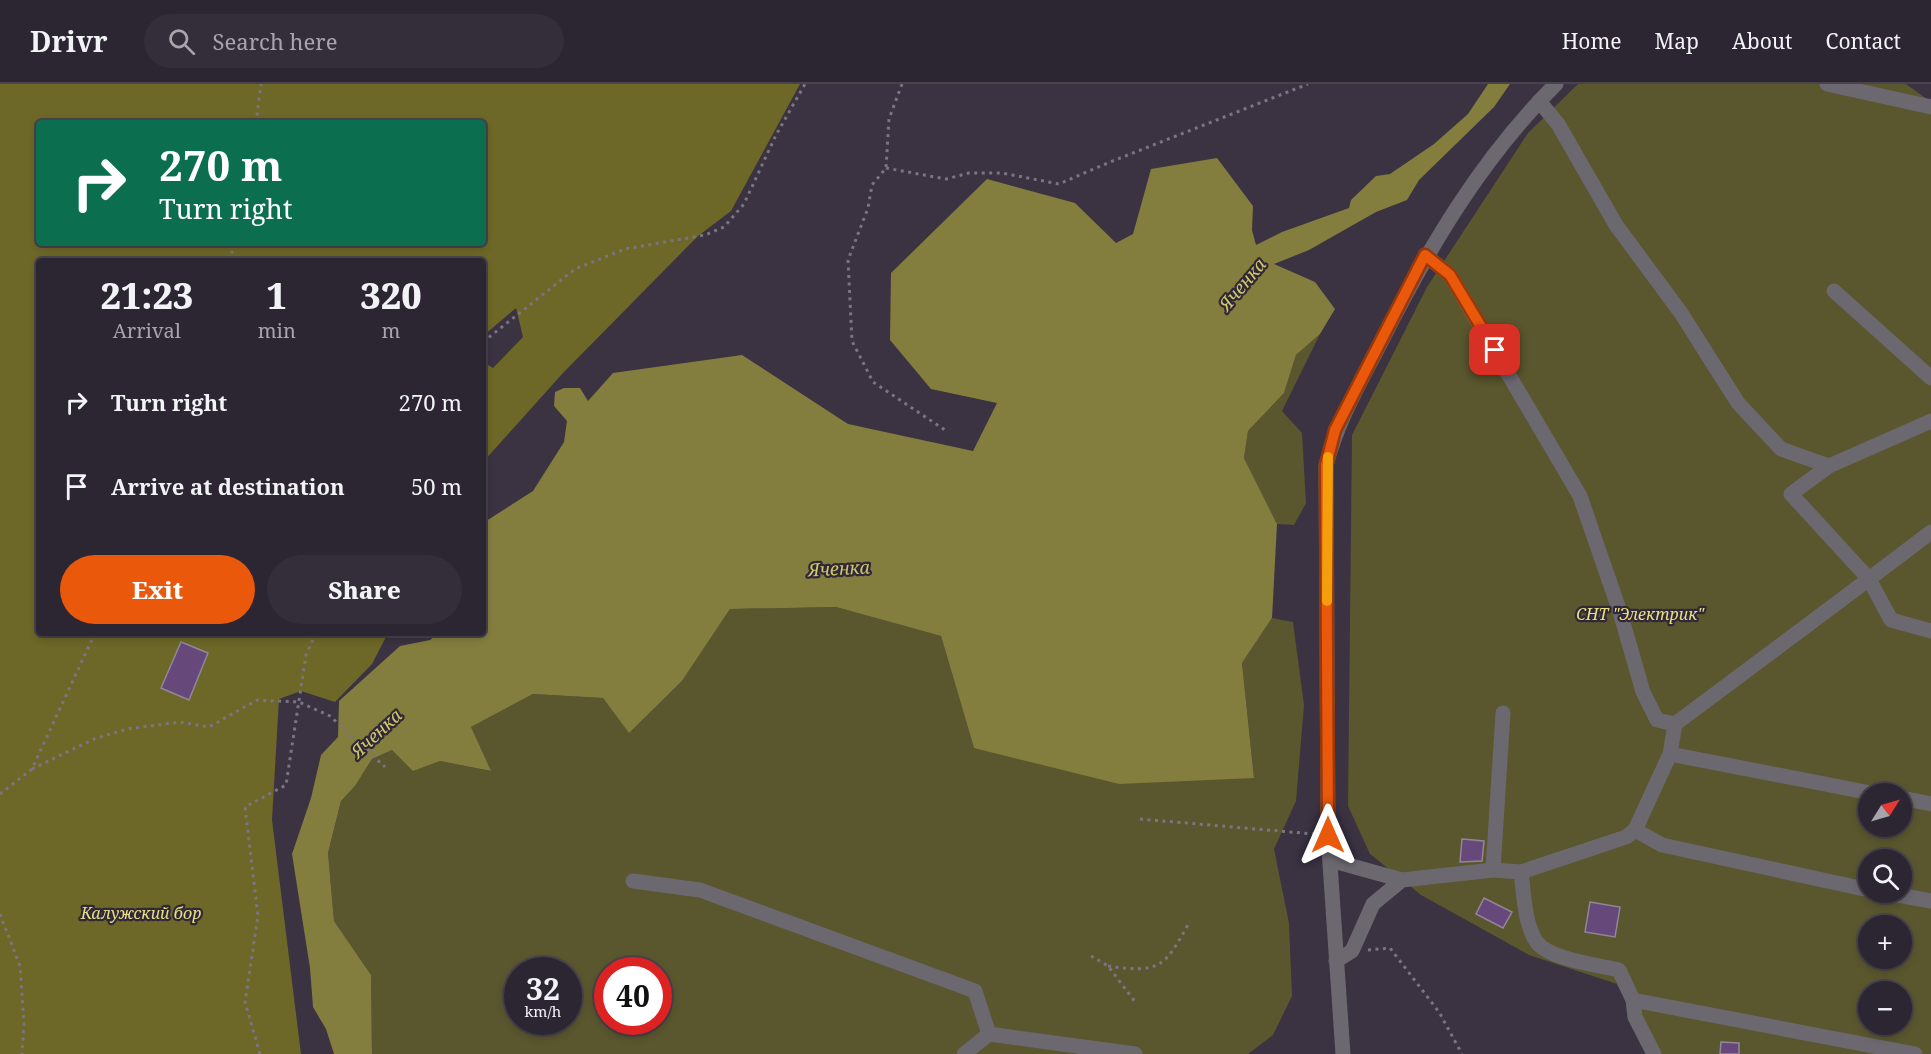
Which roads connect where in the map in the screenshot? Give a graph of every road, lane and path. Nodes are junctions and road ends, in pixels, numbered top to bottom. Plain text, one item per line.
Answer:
1 (261, 84) edge
2 (805, 84) edge
3 (902, 84) edge
4 (1308, 84) edge
5 (1556, 84) edge
6 (1827, 84) edge
7 (1539, 101) junction
8 (1931, 107) edge
9 (256, 120) edge
10 (886, 168) junction
11 (1425, 255) junction
12 (1834, 291) dead end
13 (486, 340) edge
14 (1931, 378) edge
15 (1931, 421) edge
16 (945, 430) dead end
17 (1829, 466) junction
18 (1931, 532) edge
19 (1869, 579) junction
20 (1931, 631) edge
21 (93, 636) edge
22 (315, 636) edge
23 (299, 702) junction
24 (1503, 713) dead end
25 (1675, 724) junction
26 (1670, 754) junction
27 (385, 767) dead end
28 (32, 769) junction
29 (1858, 791) edge
30 (0, 794) edge
31 (1912, 800) edge
32 (1931, 804) edge
33 (1140, 819) dead end
34 (1635, 830) junction
35 (1328, 835) junction
36 (1330, 860) junction
37 (1492, 870) junction
38 (1521, 872) junction
39 (633, 880) dead end
40 (1402, 880) junction
41 (1858, 888) edge
42 (1912, 898) edge
43 (1931, 901) edge
44 (0, 914) edge
45 (1190, 921) dead end
46 (1352, 951) junction
47 (1091, 956) dead end
48 (1336, 961) junction
49 (1108, 966) junction
50 (1633, 1000) junction
51 (1136, 1003) dead end
52 (989, 1034) junction
53 (22, 1054) edge
54 (260, 1054) edge
55 (964, 1054) edge
56 (1135, 1054) edge
57 (1343, 1054) edge
58 (1462, 1054) edge
59 (1654, 1054) edge
60 (1915, 1054) edge

1 - 9 path
2 - 13 path
3 - 10 path
4 - 10 path
5 - 7 street
6 - 8 street
7 - 11 street
7 - 17 street
10 - 16 path
11 - 25 street
11 - 35 street
12 - 14 street
15 - 17 street
17 - 19 street
18 - 19 street
19 - 20 street
19 - 25 street
21 - 28 path
22 - 23 path
23 - 27 path
23 - 28 path
23 - 54 path
24 - 37 street
25 - 26 street
26 - 29 street
26 - 34 street
28 - 30 path
31 - 32 street
33 - 35 path
34 - 38 street
34 - 41 street
35 - 36 street
36 - 40 street
36 - 48 street
37 - 38 street
37 - 40 street
38 - 50 street
39 - 52 street
40 - 46 street
42 - 43 street
44 - 53 path
45 - 49 path
46 - 48 street
46 - 58 path
47 - 49 path
48 - 57 street
49 - 51 path
50 - 59 street
50 - 60 street
52 - 55 street
52 - 56 street

